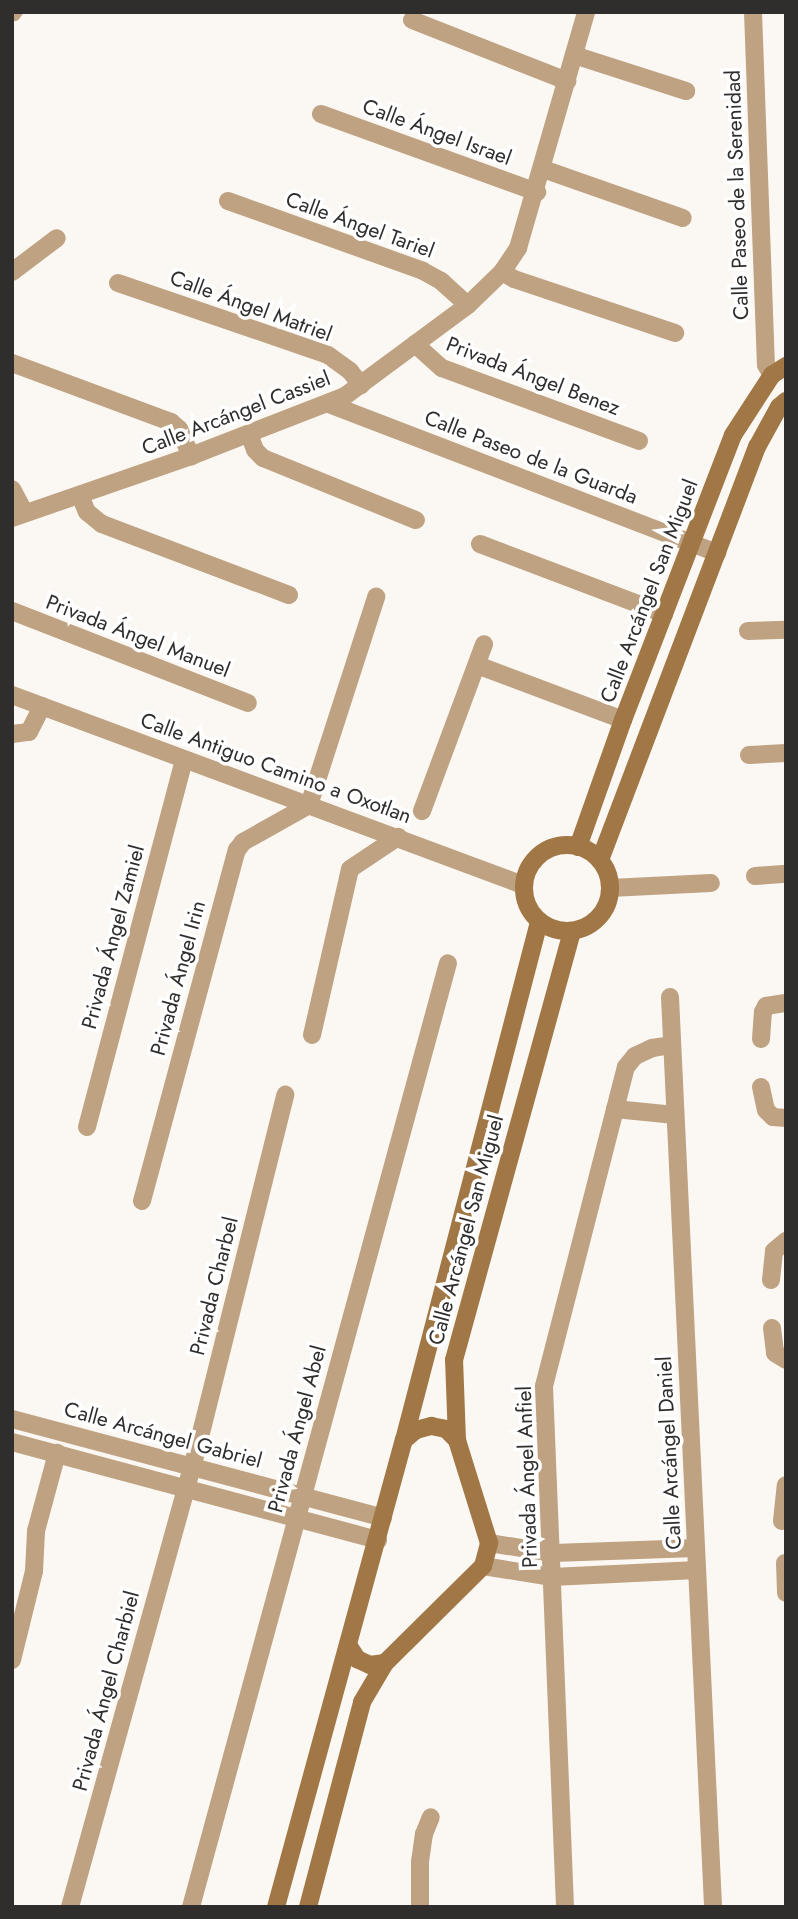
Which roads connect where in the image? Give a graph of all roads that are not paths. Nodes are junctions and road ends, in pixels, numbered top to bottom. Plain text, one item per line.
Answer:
1 (18, 12) edge
2 (586, 12) edge
3 (753, 12) edge
4 (12, 13) edge
5 (411, 20) dead end
6 (574, 55) junction
7 (567, 81) junction
8 (686, 90) dead end
9 (321, 114) dead end
10 (542, 169) junction
11 (537, 192) junction
12 (228, 201) dead end
13 (683, 218) dead end
14 (57, 237) dead end
15 (12, 272) edge
16 (502, 272) junction
17 (118, 282) dead end
18 (468, 305) junction
19 (675, 334) dead end
20 (415, 344) junction
21 (12, 363) edge
22 (779, 370) edge
23 (361, 385) junction
24 (786, 401) edge
25 (329, 404) junction
26 (249, 434) junction
27 (639, 441) dead end
28 (191, 456) junction
29 (12, 489) edge
30 (80, 495) junction
31 (18, 516) edge
32 (416, 520) dead end
33 (481, 544) dead end
34 (691, 544) junction
35 (717, 553) junction
36 (289, 595) dead end
37 (376, 597) dead end
38 (12, 611) edge
39 (664, 614) junction
40 (786, 630) edge
41 (748, 631) dead end
42 (484, 644) dead end
43 (477, 665) junction
44 (12, 695) edge
45 (248, 703) dead end
46 (42, 706) junction
47 (622, 720) junction
48 (12, 734) edge
49 (786, 753) edge
50 (749, 755) dead end
51 (184, 760) junction
52 (309, 804) junction
53 (422, 811) dead end
54 (398, 837) junction
55 (578, 847) junction
56 (600, 860) junction
57 (786, 874) edge
58 (755, 876) dead end
59 (711, 883) dead end
60 (523, 885) junction
61 (610, 888) junction
62 (539, 922) junction
63 (572, 931) junction
64 (448, 963) dead end
65 (670, 996) dead end
66 (786, 1003) edge
67 (312, 1035) dead end
68 (761, 1039) dead end
69 (671, 1045) junction
70 (761, 1087) dead end
71 (285, 1094) dead end
72 (615, 1109) junction
73 (676, 1115) junction
74 (779, 1117) edge
75 (87, 1127) dead end
76 (142, 1201) dead end
77 (784, 1242) edge
78 (771, 1280) dead end
79 (772, 1328) dead end
80 (783, 1360) edge
81 (12, 1419) edge
82 (404, 1440) junction
83 (457, 1440) junction
84 (12, 1441) edge
85 (57, 1453) junction
86 (192, 1466) junction
87 (786, 1485) edge
88 (186, 1488) junction
89 (302, 1496) junction
90 (297, 1518) junction
91 (383, 1518) junction
92 (782, 1521) dead end
93 (378, 1540) junction
94 (489, 1543) junction
95 (696, 1548) junction
96 (553, 1553) junction
97 (785, 1563) edge
98 (483, 1566) junction
99 (697, 1570) junction
100 (552, 1577) junction
101 (786, 1593) edge
102 (348, 1645) junction
103 (12, 1660) edge
104 (386, 1663) junction
105 (431, 1817) dead end
106 (71, 1907) edge
107 (191, 1907) edge
108 (276, 1907) edge
109 (308, 1907) edge
110 (420, 1907) edge
111 (565, 1907) edge
112 (713, 1907) edge

1 - 4 lane
2 - 6 street, Calle Arcángel Cassiel
3 - 22 street, Calle Paseo de la Serenidad
5 - 7 street
6 - 7 street, Calle Arcángel Cassiel
6 - 8 street
7 - 10 street, Calle Arcángel Cassiel
9 - 11 street, Calle Ángel Israel
10 - 11 street, Calle Arcángel Cassiel
10 - 13 street
11 - 16 street, Calle Arcángel Cassiel
12 - 18 street, Calle Ángel Tariel
14 - 15 street
16 - 18 street, Calle Arcángel Cassiel
16 - 19 street
17 - 23 street, Calle Ángel Matriel
18 - 20 street, Calle Arcángel Cassiel
20 - 23 street, Calle Arcángel Cassiel
20 - 27 street, Privada Ángel Benez
21 - 28 street
22 - 34 street, Calle Arcángel San Miguel
23 - 25 street, Calle Arcángel Cassiel
24 - 35 street
25 - 26 street, Calle Arcángel Cassiel
25 - 34 street, Calle Paseo de la Guarda
26 - 28 street, Calle Arcángel Cassiel
26 - 32 street
28 - 30 street, Calle Arcángel Cassiel
29 - 31 street
30 - 31 street, Calle Arcángel Cassiel
30 - 36 street
33 - 39 street
34 - 35 street, Calle Paseo de la Guarda
34 - 39 street, Calle Arcángel San Miguel
35 - 56 street
37 - 52 street
38 - 45 street, Privada Ángel Manuel
39 - 47 street, Calle Arcángel San Miguel
40 - 41 street
42 - 43 street
43 - 47 street
43 - 53 street
44 - 46 street, Calle Antiguo Camino a Oxotlan
46 - 48 street
46 - 51 street, Calle Antiguo Camino a Oxotlan
47 - 55 street, Calle Arcángel San Miguel
49 - 50 street
51 - 52 street, Calle Antiguo Camino a Oxotlan
51 - 75 street, Privada Ángel Zamiel
52 - 54 street, Calle Antiguo Camino a Oxotlan
52 - 76 street, Privada Ángel Irin
54 - 60 street, Calle Antiguo Camino a Oxotlan
54 - 67 street
55 - 56 street
55 - 60 street
56 - 61 street
57 - 58 street
59 - 61 street
60 - 62 street
61 - 63 street
62 - 63 street
62 - 82 street, Calle Arcángel San Miguel
63 - 83 street, Calle Arcángel San Miguel
64 - 89 street, Privada Ángel Abel
65 - 69 street, Calle Arcángel Daniel
66 - 68 street
69 - 72 street, Privada Ángel Anfiel
69 - 73 street, Calle Arcángel Daniel
70 - 74 street
71 - 86 street, Privada Charbel
72 - 73 street
72 - 96 street, Privada Ángel Anfiel
73 - 95 street, Calle Arcángel Daniel
77 - 78 street
79 - 80 street
81 - 86 street, Calle Arcángel Gabriel
82 - 83 street
82 - 91 street, Calle Arcángel San Miguel
83 - 94 street, Calle Arcángel San Miguel
84 - 85 street
85 - 88 street
85 - 103 street
86 - 88 street, Privada Charbel
86 - 89 street, Calle Arcángel Gabriel
87 - 92 street
88 - 90 street
88 - 106 street, Privada Ángel Charbiel
89 - 90 street, Privada Ángel Abel
89 - 91 street, Calle Arcángel Gabriel
90 - 93 street
90 - 107 street, Privada Ángel Abel
91 - 93 street, Calle Arcángel San Miguel
93 - 102 street, Calle Arcángel San Miguel
94 - 96 street
94 - 98 street
95 - 96 street
95 - 99 street, Calle Arcángel Daniel
96 - 100 street, Privada Ángel Anfiel
97 - 101 street
98 - 100 street
98 - 104 street
99 - 100 street
99 - 112 street, Calle Arcángel Daniel
100 - 111 street, Privada Ángel Anfiel
102 - 104 street
102 - 108 street, Calle Arcángel San Miguel
104 - 109 street
105 - 110 street

